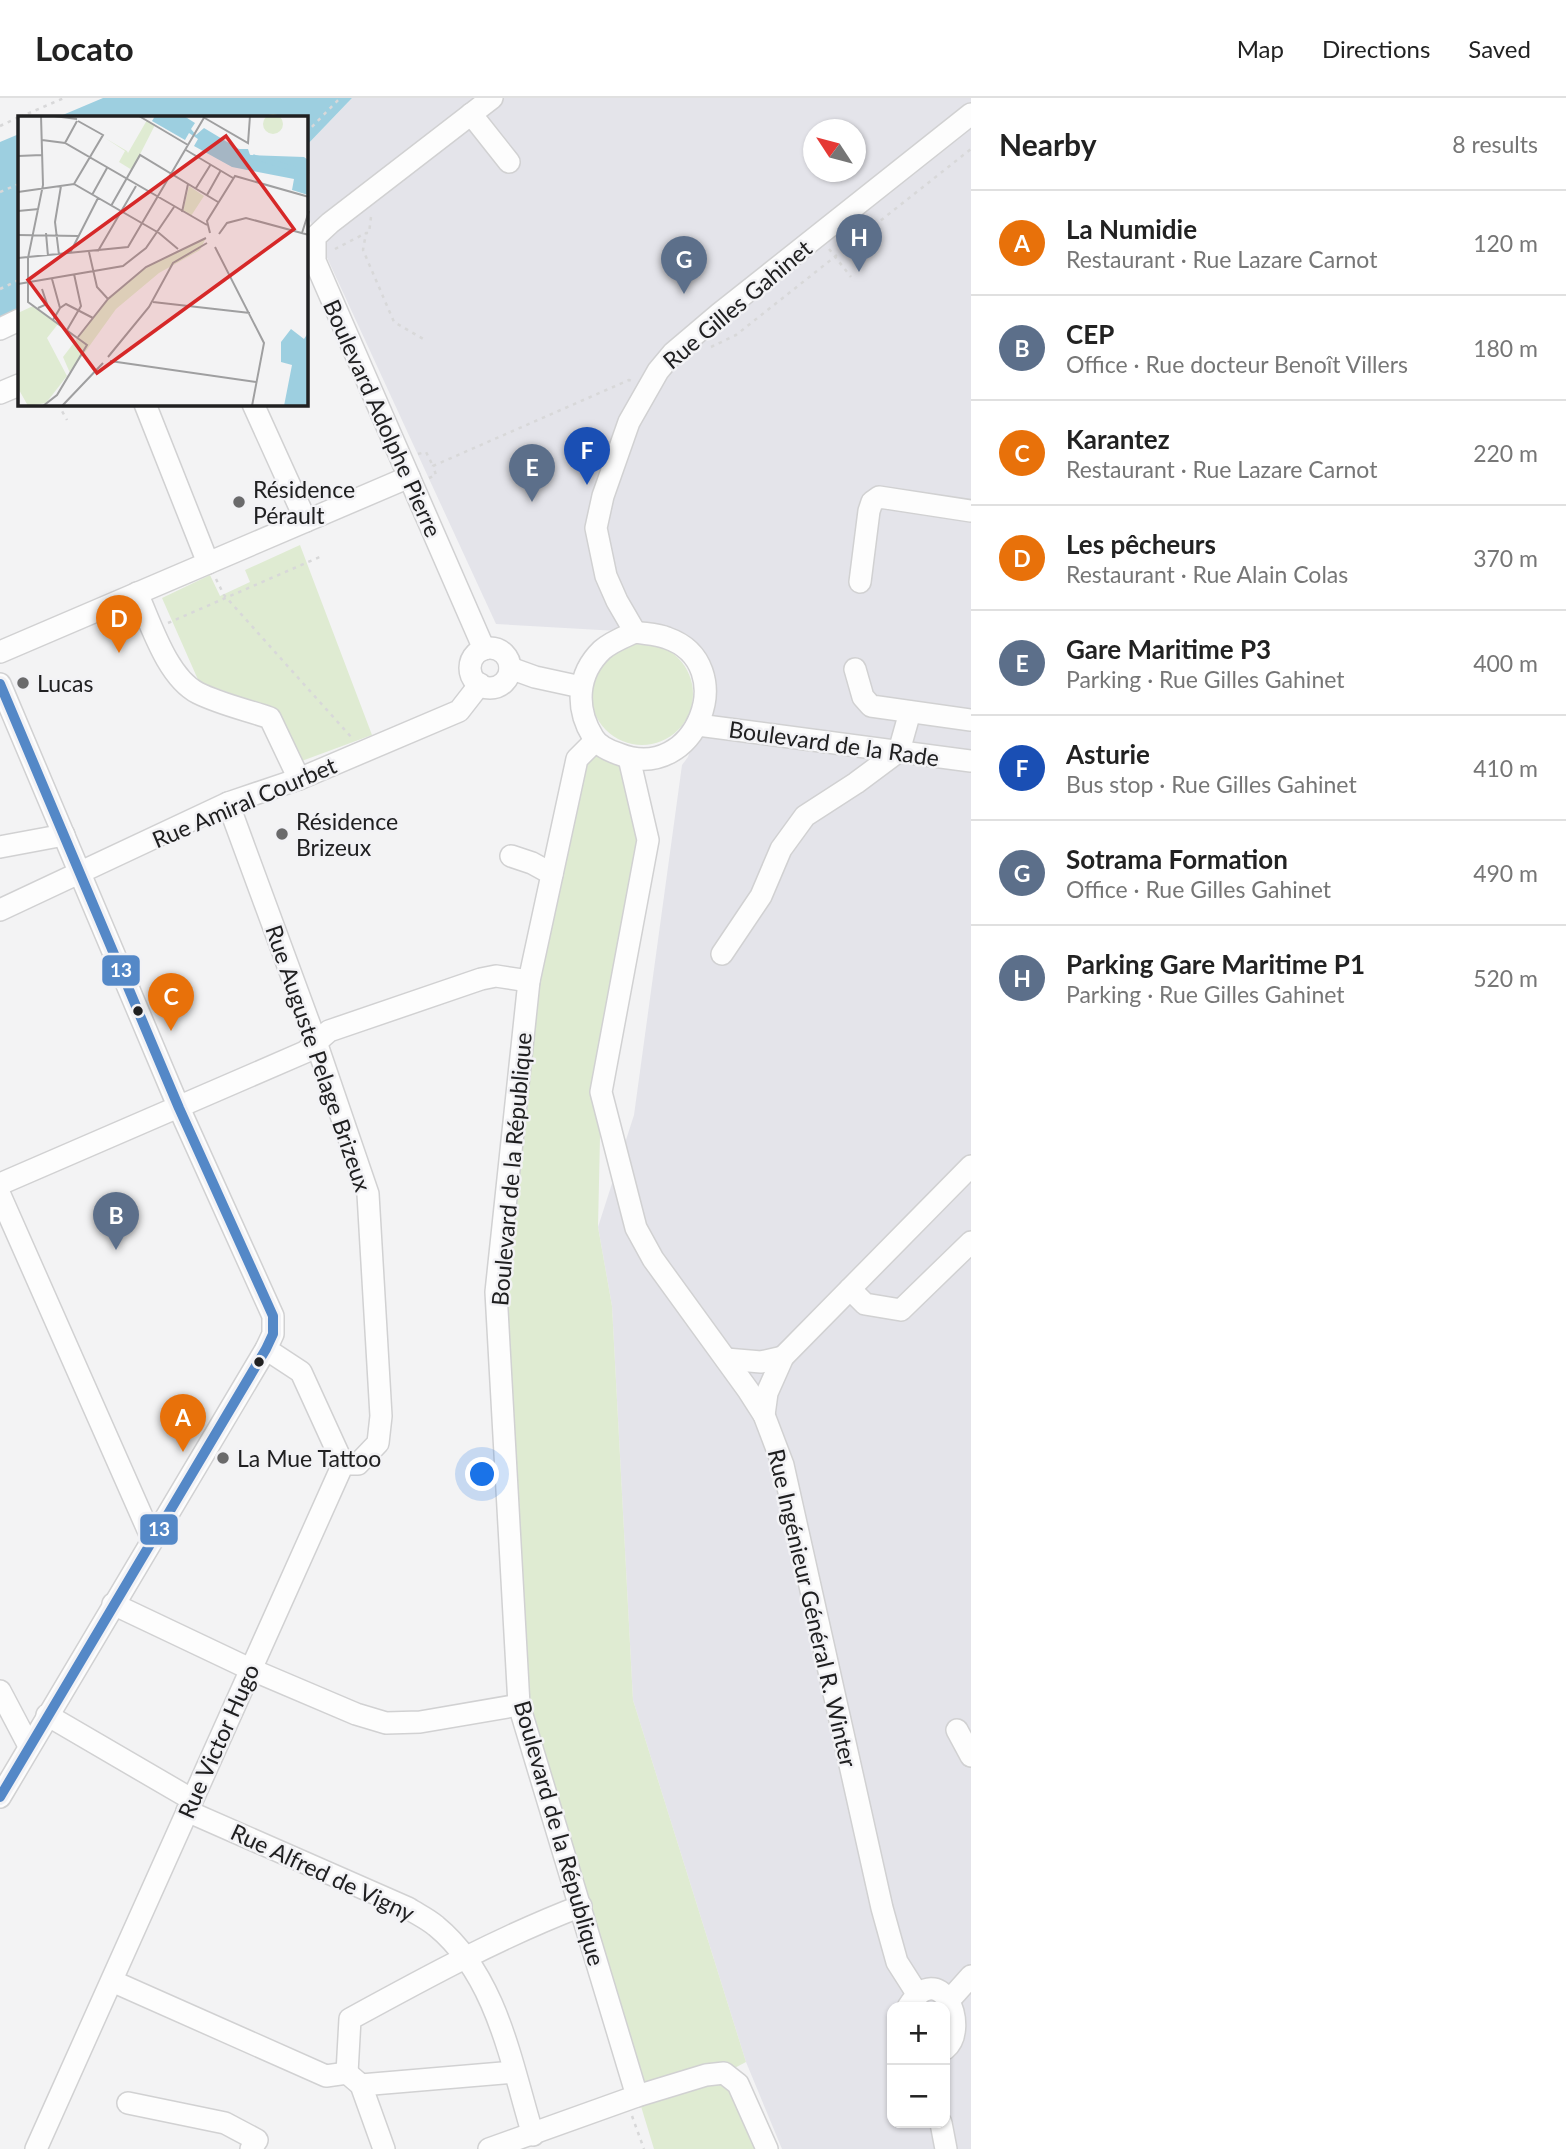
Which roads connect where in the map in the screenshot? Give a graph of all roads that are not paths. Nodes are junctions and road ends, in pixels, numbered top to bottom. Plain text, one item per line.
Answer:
1 (492, 98) edge
2 (471, 114) junction
3 (971, 114) edge
4 (509, 162) dead end
5 (317, 259) edge
6 (18, 320) edge
7 (0, 329) edge
8 (18, 385) edge
9 (0, 393) edge
10 (146, 406) edge
11 (254, 406) edge
12 (411, 481) junction
13 (971, 511) edge
14 (306, 521) junction
15 (208, 563) junction
16 (860, 582) dead end
17 (138, 593) junction
18 (635, 632) junction
19 (484, 649) junction
20 (0, 652) edge
21 (510, 668) junction
22 (855, 669) dead end
23 (0, 684) edge
24 (480, 684) junction
25 (581, 687) junction
26 (910, 712) junction
27 (971, 720) edge
28 (698, 725) junction
29 (595, 741) junction
30 (899, 751) junction
31 (629, 758) junction
32 (971, 758) edge
33 (299, 779) junction
34 (228, 803) junction
35 (64, 835) junction
36 (0, 847) edge
37 (511, 856) dead end
38 (80, 874) junction
39 (552, 874) junction
40 (0, 910) edge
41 (722, 954) dead end
42 (529, 981) junction
43 (316, 1042) junction
44 (179, 1108) junction
45 (971, 1166) edge
46 (0, 1184) edge
47 (0, 1195) edge
48 (971, 1241) edge
49 (850, 1289) junction
50 (265, 1349) junction
51 (783, 1357) junction
52 (726, 1359) junction
53 (764, 1415) junction
54 (343, 1464) junction
55 (152, 1539) junction
56 (113, 1604) junction
57 (250, 1669) junction
58 (0, 1690) edge
59 (519, 1705) junction
60 (47, 1715) junction
61 (957, 1730) dead end
62 (29, 1745) junction
63 (971, 1756) edge
64 (0, 1797) edge
65 (189, 1805) junction
66 (581, 1906) junction
67 (465, 1956) junction
68 (971, 1976) edge
69 (112, 1982) junction
70 (954, 1995) junction
71 (913, 2001) edge
72 (950, 2046) edge
73 (514, 2072) junction
74 (354, 2079) junction
75 (632, 2098) junction
76 (128, 2103) dead end
77 (942, 2128) edge
78 (533, 2135) junction
79 (36, 2149) edge
80 (251, 2149) edge
81 (384, 2149) edge
82 (489, 2149) edge
83 (767, 2149) edge
84 (946, 2149) edge

1 - 2 street
2 - 4 street
2 - 5 street
3 - 18 street, Rue Gilles Gahinet
5 - 12 street, Boulevard Adolphe Pierre
6 - 7 street
8 - 9 street
10 - 15 street
11 - 14 street
12 - 14 street
12 - 19 street, Boulevard Adolphe Pierre
13 - 16 street
14 - 15 street
15 - 17 street
17 - 20 street
17 - 33 street
18 - 25 street
18 - 28 street
19 - 21 street
19 - 24 street
21 - 24 street
21 - 25 street
22 - 26 street
23 - 35 street
24 - 33 street, Rue Amiral Courbet
25 - 29 street
26 - 27 street
26 - 30 street
28 - 30 street, Boulevard de la Rade
28 - 31 street
29 - 31 street
29 - 39 street, Boulevard de la République
30 - 32 street, Boulevard de la Rade
30 - 41 street
31 - 52 street, Rue Ingénieur Général R. Winter
33 - 34 street, Rue Amiral Courbet
34 - 38 street, Rue Amiral Courbet
34 - 43 street, Rue Auguste Pelage Brizeux
35 - 36 street
35 - 38 street
37 - 39 street
38 - 40 street, Rue Amiral Courbet
38 - 44 street
39 - 42 street, Boulevard de la République
42 - 43 street
42 - 59 street, Boulevard de la République
43 - 44 street
43 - 54 street, Rue Auguste Pelage Brizeux
44 - 46 street
44 - 50 street
45 - 49 street
47 - 55 street
48 - 49 street
49 - 51 street
50 - 54 street
50 - 55 street
51 - 52 street
51 - 53 street
52 - 53 street, Rue Ingénieur Général R. Winter
53 - 71 street, Rue Ingénieur Général R. Winter
54 - 57 street, Rue Victor Hugo
55 - 56 street
56 - 57 street
56 - 60 street
57 - 59 street
57 - 65 street, Rue Victor Hugo
58 - 62 street
59 - 66 street, Boulevard de la République
60 - 62 street
60 - 65 street, Rue Alfred de Vigny
61 - 63 street
62 - 64 street
65 - 67 street, Rue Alfred de Vigny
65 - 69 street, Rue Victor Hugo
66 - 67 street
66 - 75 street, Boulevard de la République
67 - 73 street, Rue Alfred de Vigny
67 - 74 street
68 - 70 street
69 - 74 street
69 - 79 street, Rue Victor Hugo
70 - 71 street, Rue Ingénieur Général R. Winter
70 - 72 street
73 - 74 street
73 - 78 street, Rue Alfred de Vigny
74 - 81 street
75 - 78 street
75 - 83 street
76 - 80 street
77 - 84 street
78 - 82 street

